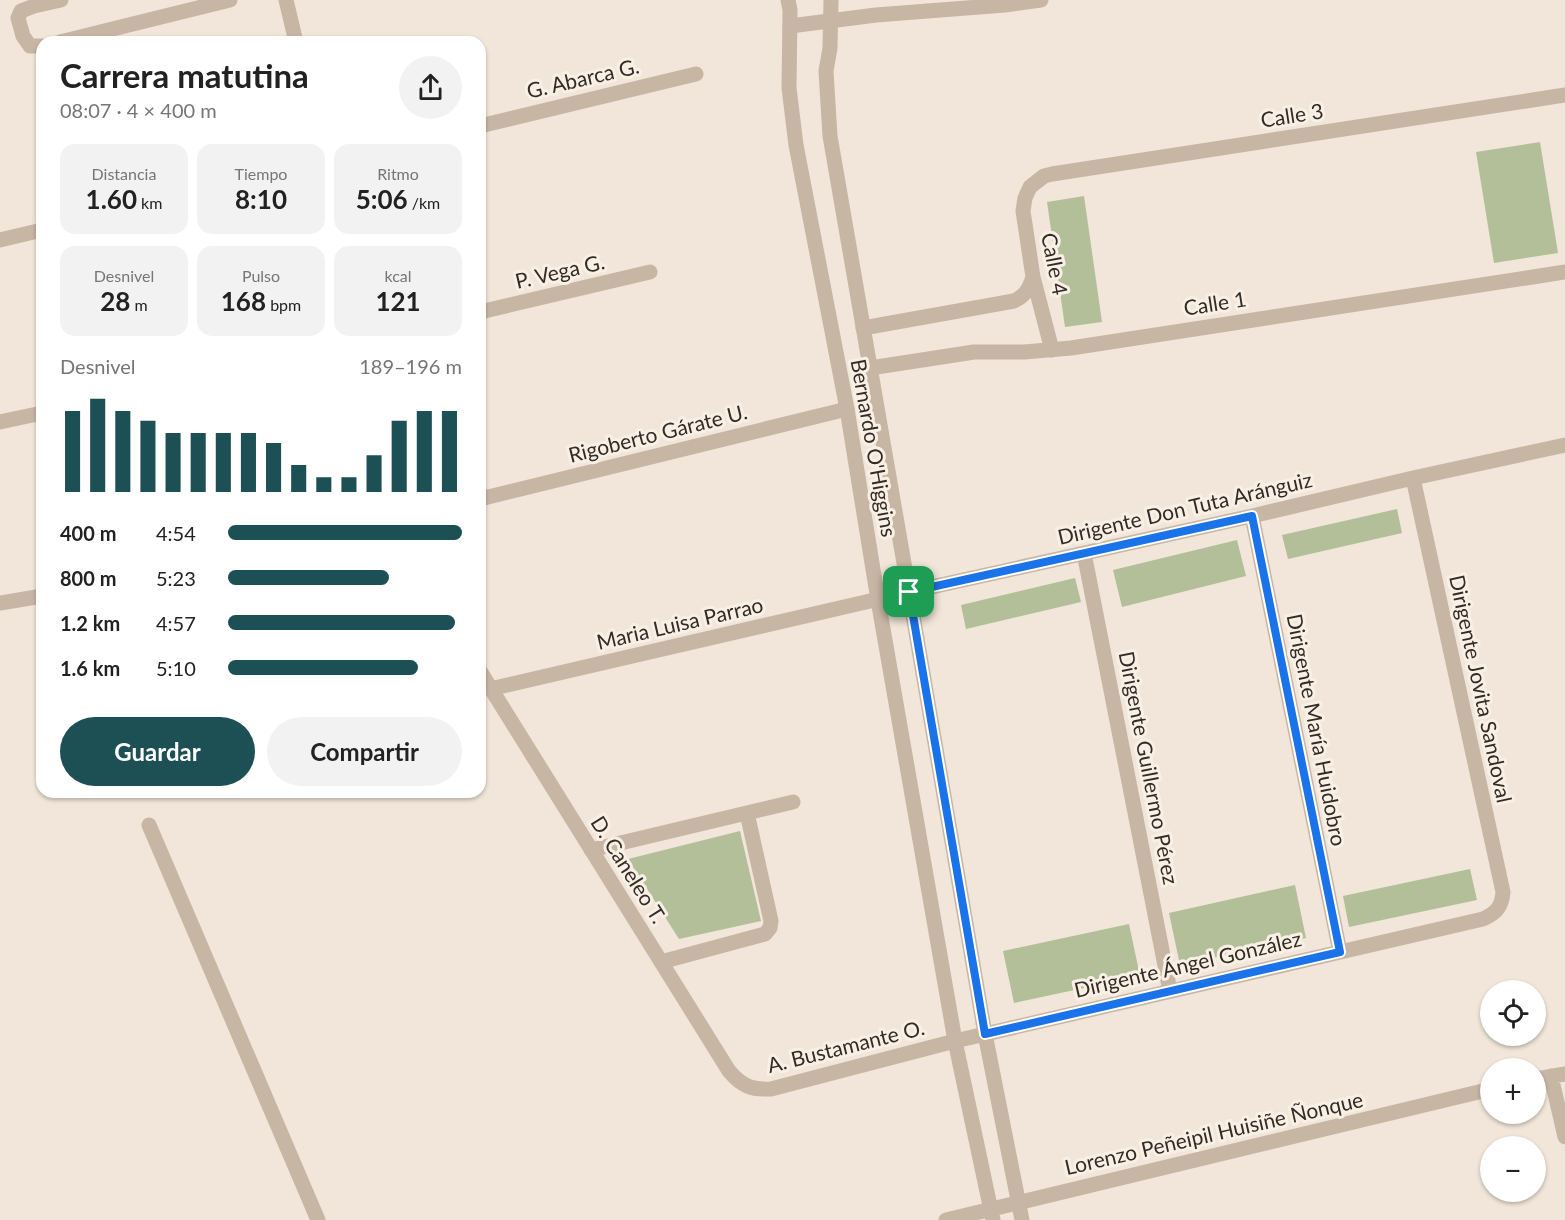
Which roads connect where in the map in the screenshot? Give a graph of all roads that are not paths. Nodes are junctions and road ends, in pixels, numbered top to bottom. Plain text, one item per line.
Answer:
1 (61, 0) edge
2 (230, 0) edge
3 (286, 0) edge
4 (788, 0) edge
5 (831, 0) edge
6 (1041, 0) edge
7 (1005, 2) edge
8 (832, 21) junction
9 (790, 26) junction
10 (84, 36) edge
11 (295, 36) edge
12 (36, 46) edge
13 (696, 74) dead end
14 (1565, 95) edge
15 (486, 125) edge
16 (1030, 187) joint
17 (36, 231) edge
18 (0, 240) edge
19 (1565, 272) edge
20 (650, 273) dead end
21 (1033, 277) junction
22 (486, 311) edge
23 (863, 328) junction
24 (1052, 350) junction
25 (870, 368) junction
26 (847, 409) junction
27 (36, 413) edge
28 (0, 422) edge
29 (1565, 445) edge
30 (1413, 478) junction
31 (486, 498) edge
32 (1252, 516) junction
33 (1084, 553) junction
34 (909, 592) junction
35 (36, 597) edge
36 (878, 600) junction
37 (0, 603) edge
38 (486, 682) edge
39 (490, 689) junction
40 (794, 802) dead end
41 (747, 813) junction
42 (149, 825) dead end
43 (591, 850) junction
44 (1498, 909) joint
45 (1340, 952) junction
46 (661, 962) junction
47 (1170, 991) junction
48 (985, 1034) junction
49 (955, 1041) junction
50 (1551, 1076) edge
51 (747, 1087) joint
52 (1480, 1092) edge
53 (1565, 1137) edge
54 (1018, 1202) junction
55 (992, 1215) edge
56 (318, 1220) edge
57 (946, 1220) edge
58 (1022, 1220) edge

1 - 12 street
2 - 10 street
3 - 11 street
4 - 9 street, Bernardo O'Higgins
5 - 8 street, Bernardo O'Higgins
6 - 7 street
7 - 8 street
8 - 9 street
8 - 23 street, Bernardo O'Higgins
9 - 26 street, Bernardo O'Higgins
13 - 15 street, G. Abarca G.
14 - 16 street, Calle 3
16 - 21 street, Calle 4
17 - 18 street
19 - 24 street, Calle 1
20 - 22 street, P. Vega G.
21 - 23 street
21 - 24 street, Calle 4
23 - 25 street, Bernardo O'Higgins
24 - 25 street, Calle 1
25 - 34 street, Bernardo O'Higgins
26 - 31 street, Rigoberto Gárate U.
26 - 36 street, Bernardo O'Higgins
27 - 28 street
29 - 30 street, Dirigente Don Tuta Aránguiz
30 - 32 street, Dirigente Don Tuta Aránguiz
30 - 44 street, Dirigente Jovita Sandoval
32 - 33 street, Dirigente Don Tuta Aránguiz
32 - 45 street, Dirigente María Huidobro
33 - 34 street, Dirigente Don Tuta Aránguiz
33 - 47 street, Dirigente Guillermo Pérez
34 - 36 street, Dirigente Don Tuta Aránguiz
34 - 48 street, Bernardo O'Higgins
35 - 37 street
36 - 39 street, Maria Luisa Parrao
36 - 49 street, Bernardo O'Higgins
38 - 39 street, D. Caneleo T.
39 - 43 street, D. Caneleo T.
40 - 41 street
41 - 43 street
41 - 46 street
42 - 56 street
43 - 46 street, D. Caneleo T.
44 - 45 street, Dirigente Ángel González
45 - 47 street, Dirigente Ángel González
46 - 51 street, D. Caneleo T.
47 - 48 street, Dirigente Ángel González
48 - 49 street, Dirigente Ángel González
48 - 54 street, Bernardo O'Higgins
49 - 51 street, A. Bustamante O.
49 - 55 street, Bernardo O'Higgins
50 - 53 street
52 - 54 street, Lorenzo Peñeipil Huisiñe Ñonque
54 - 55 street, Lorenzo Peñeipil Huisiñe Ñonque
54 - 58 street, Bernardo O'Higgins
55 - 57 street, Lorenzo Peñeipil Huisiñe Ñonque

